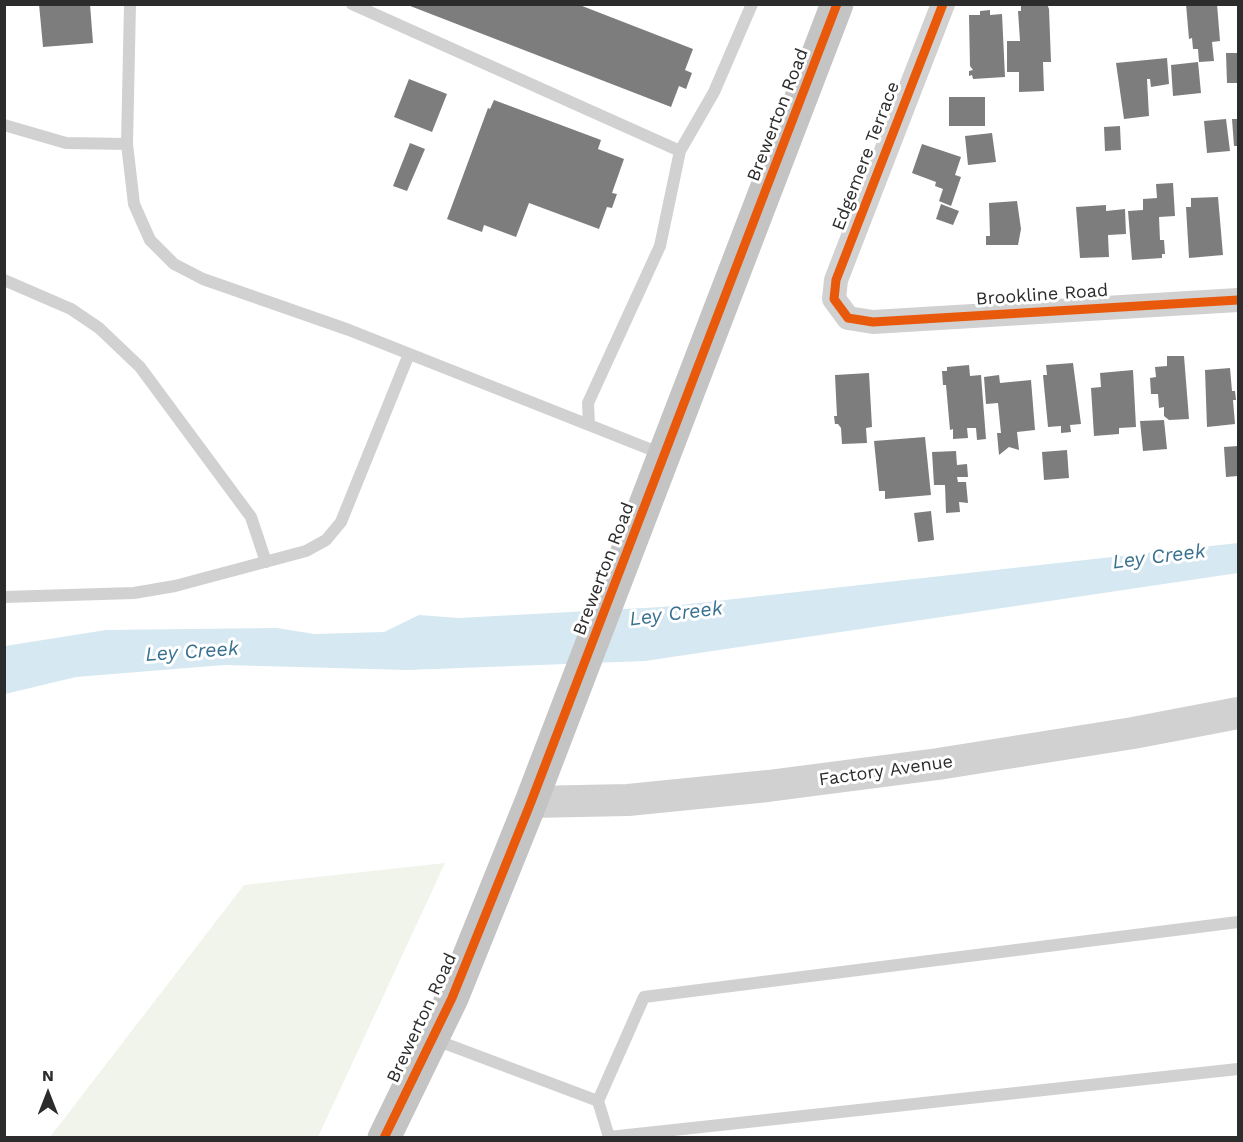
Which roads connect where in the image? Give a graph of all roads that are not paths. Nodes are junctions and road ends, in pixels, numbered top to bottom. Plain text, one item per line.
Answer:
1 (130, 4) edge
2 (352, 4) edge
3 (752, 4) edge
4 (837, 4) edge
5 (943, 4) edge
6 (4, 124) edge
7 (127, 144) junction
8 (680, 151) junction
9 (4, 280) edge
10 (1239, 300) edge
11 (848, 318) joint
12 (409, 354) junction
13 (589, 425) junction
14 (665, 456) junction
15 (266, 562) junction
16 (4, 597) edge
17 (1239, 713) edge
18 (531, 802) junction
19 (1239, 922) edge
20 (432, 1039) junction
21 (1239, 1069) edge
22 (598, 1101) junction
23 (384, 1137) edge

1 - 7 lane
2 - 8 lane
3 - 8 lane
4 - 14 main road, Brewerton Road
5 - 11 street, Edgemere Terrace
6 - 7 lane
7 - 12 lane
8 - 13 lane
9 - 15 lane
10 - 11 street, Brookline Road
12 - 13 lane
12 - 15 lane
13 - 14 lane
14 - 18 main road, Brewerton Road
15 - 16 lane
17 - 18 street, Factory Avenue
18 - 20 main road, Brewerton Road
19 - 22 lane
20 - 22 lane
20 - 23 main road, Brewerton Road
21 - 22 lane

